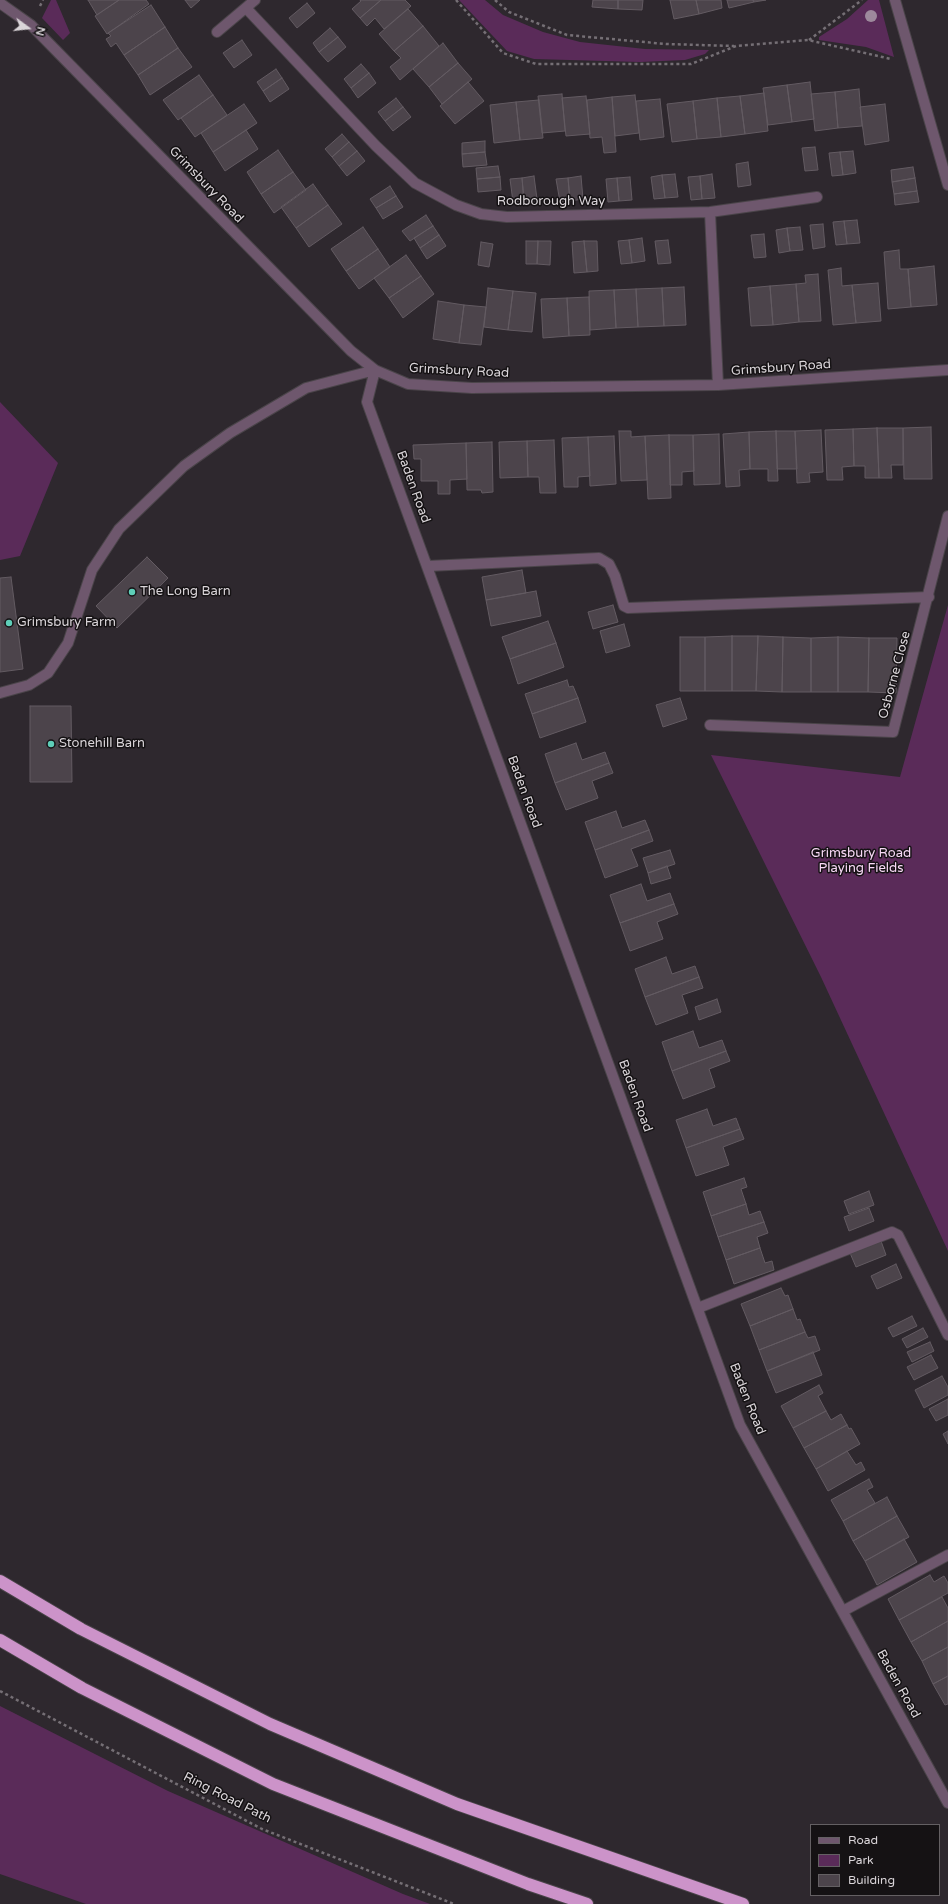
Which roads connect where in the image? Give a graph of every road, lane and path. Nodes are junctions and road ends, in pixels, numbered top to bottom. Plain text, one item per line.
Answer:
1 (255, 0) edge
2 (456, 0) edge
3 (495, 0) edge
4 (862, 0) edge
5 (895, 0) edge
6 (0, 3) edge
7 (246, 8) junction
8 (217, 32) dead end
9 (808, 40) junction
10 (736, 46) junction
11 (913, 64) junction
12 (948, 185) edge
13 (817, 197) dead end
14 (710, 212) junction
15 (375, 370) junction
16 (948, 370) edge
17 (718, 385) junction
18 (948, 516) edge
19 (428, 566) junction
20 (929, 597) junction
21 (0, 693) edge
22 (710, 725) dead end
23 (698, 1308) junction
24 (948, 1335) edge
25 (948, 1555) edge
26 (0, 1581) edge
27 (842, 1611) junction
28 (0, 1640) edge
29 (0, 1691) edge
30 (948, 1803) edge
31 (454, 1904) edge
32 (587, 1904) edge
33 (743, 1904) edge

1 - 7 street
2 - 10 path
3 - 10 path
4 - 9 path
5 - 11 street
6 - 15 street, Grimsbury Road
7 - 8 street
7 - 14 street, Rodborough Way
9 - 10 path
9 - 11 path
11 - 12 street
13 - 14 street, Rodborough Way
14 - 17 street
15 - 17 street, Grimsbury Road
15 - 19 street, Baden Road
15 - 21 street
16 - 17 street, Grimsbury Road
18 - 20 street, Osborne Close
19 - 20 street
19 - 23 street, Baden Road
20 - 22 street, Osborne Close
23 - 24 street
23 - 27 street, Baden Road
25 - 27 street
26 - 33 highway
27 - 30 street, Baden Road
28 - 32 highway
29 - 31 path, Ring Road Path

